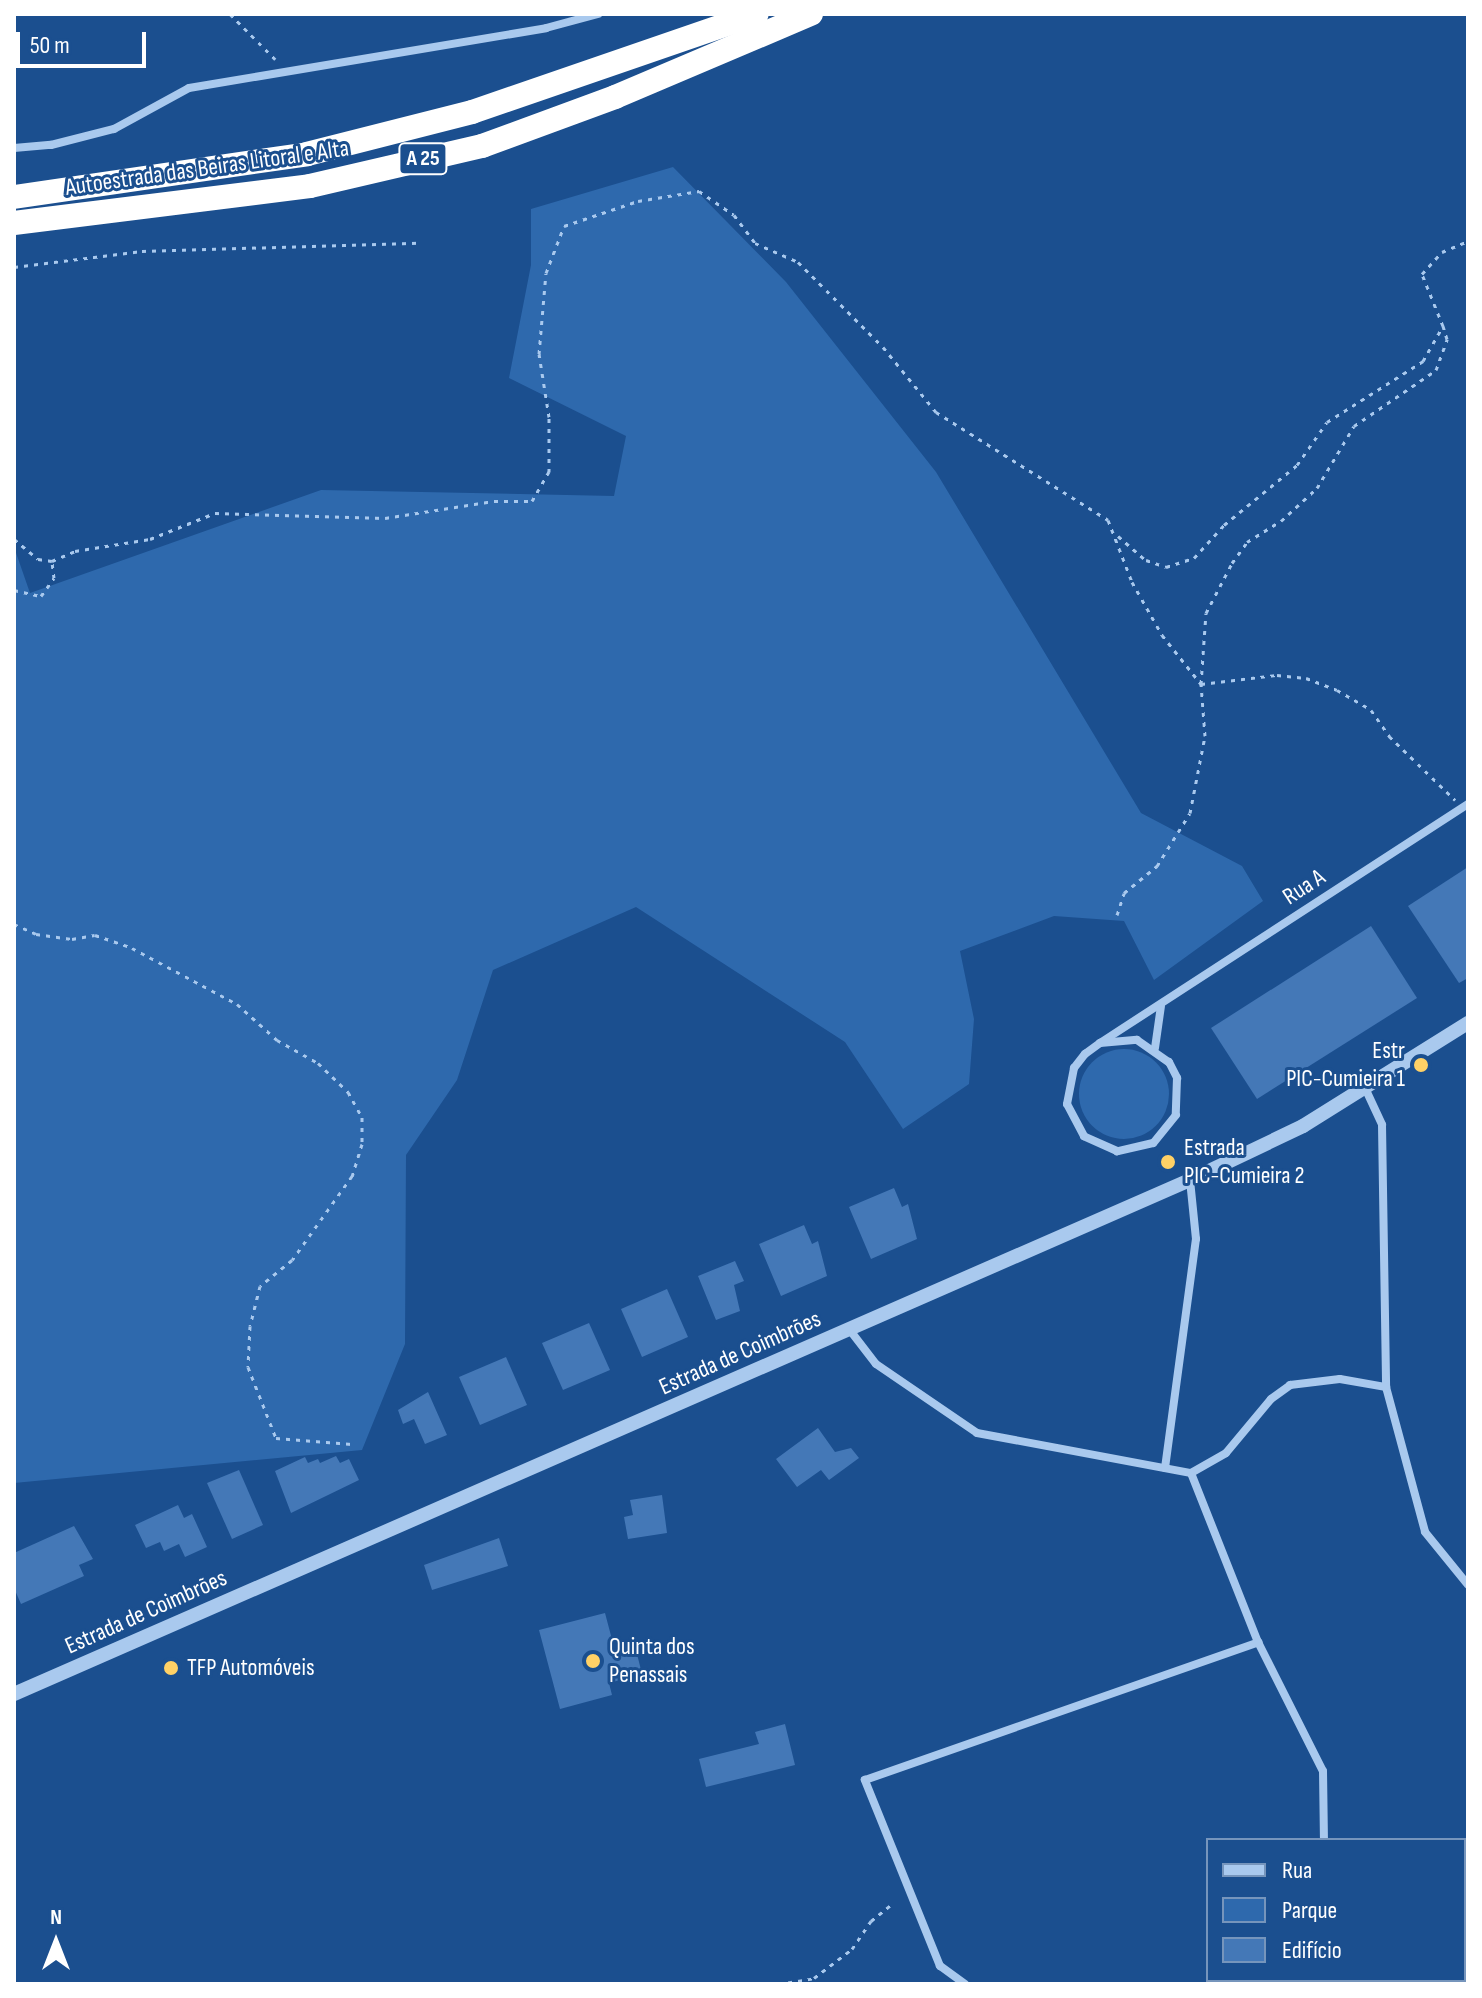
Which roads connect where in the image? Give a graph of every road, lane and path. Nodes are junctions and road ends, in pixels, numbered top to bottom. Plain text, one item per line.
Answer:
1 (230, 14) edge
2 (598, 14) edge
3 (757, 14) edge
4 (811, 14) edge
5 (291, 71) junction
6 (14, 148) edge
7 (14, 197) edge
8 (14, 223) edge
9 (1468, 241) edge
10 (419, 243) dead end
11 (14, 267) edge
12 (1443, 326) junction
13 (1114, 533) junction
14 (14, 539) edge
15 (52, 561) junction
16 (14, 590) edge
17 (1201, 684) junction
18 (1464, 807) edge
19 (1117, 915) dead end
20 (14, 924) edge
21 (1162, 1004) junction
22 (1468, 1023) edge
23 (1100, 1043) junction
24 (1155, 1048) junction
25 (1366, 1090) junction
26 (1190, 1180) junction
27 (849, 1329) junction
28 (1386, 1387) junction
29 (352, 1444) dead end
30 (1165, 1468) junction
31 (1191, 1473) junction
32 (1468, 1585) edge
33 (1258, 1642) junction
34 (14, 1694) edge
35 (1324, 1838) edge
36 (893, 1903) dead end
37 (778, 1984) edge
38 (965, 1984) edge

1 - 5 path
2 - 5 street
3 - 7 highway, Autoestrada das Beiras Litoral e Alta / A 25
4 - 8 highway, Autoestrada das Beiras Litoral e Alta / A 25
5 - 6 street
9 - 12 path
10 - 11 path
12 - 13 path
12 - 17 path
13 - 15 path
13 - 17 path
14 - 15 path
15 - 16 path
17 - 18 path
17 - 19 path
18 - 21 street, Rua A
20 - 29 path
21 - 23 street, Rua A
21 - 24 street
22 - 25 street, Estrada de Coimbrões
23 - 24 street
23 - 24 street
25 - 26 street, Estrada de Coimbrões
25 - 28 street
26 - 27 street, Estrada de Coimbrões
26 - 30 street
27 - 30 street
27 - 34 street, Estrada de Coimbrões
28 - 31 street
28 - 32 street
30 - 31 street
31 - 33 street
33 - 35 street
33 - 38 street
36 - 37 path

